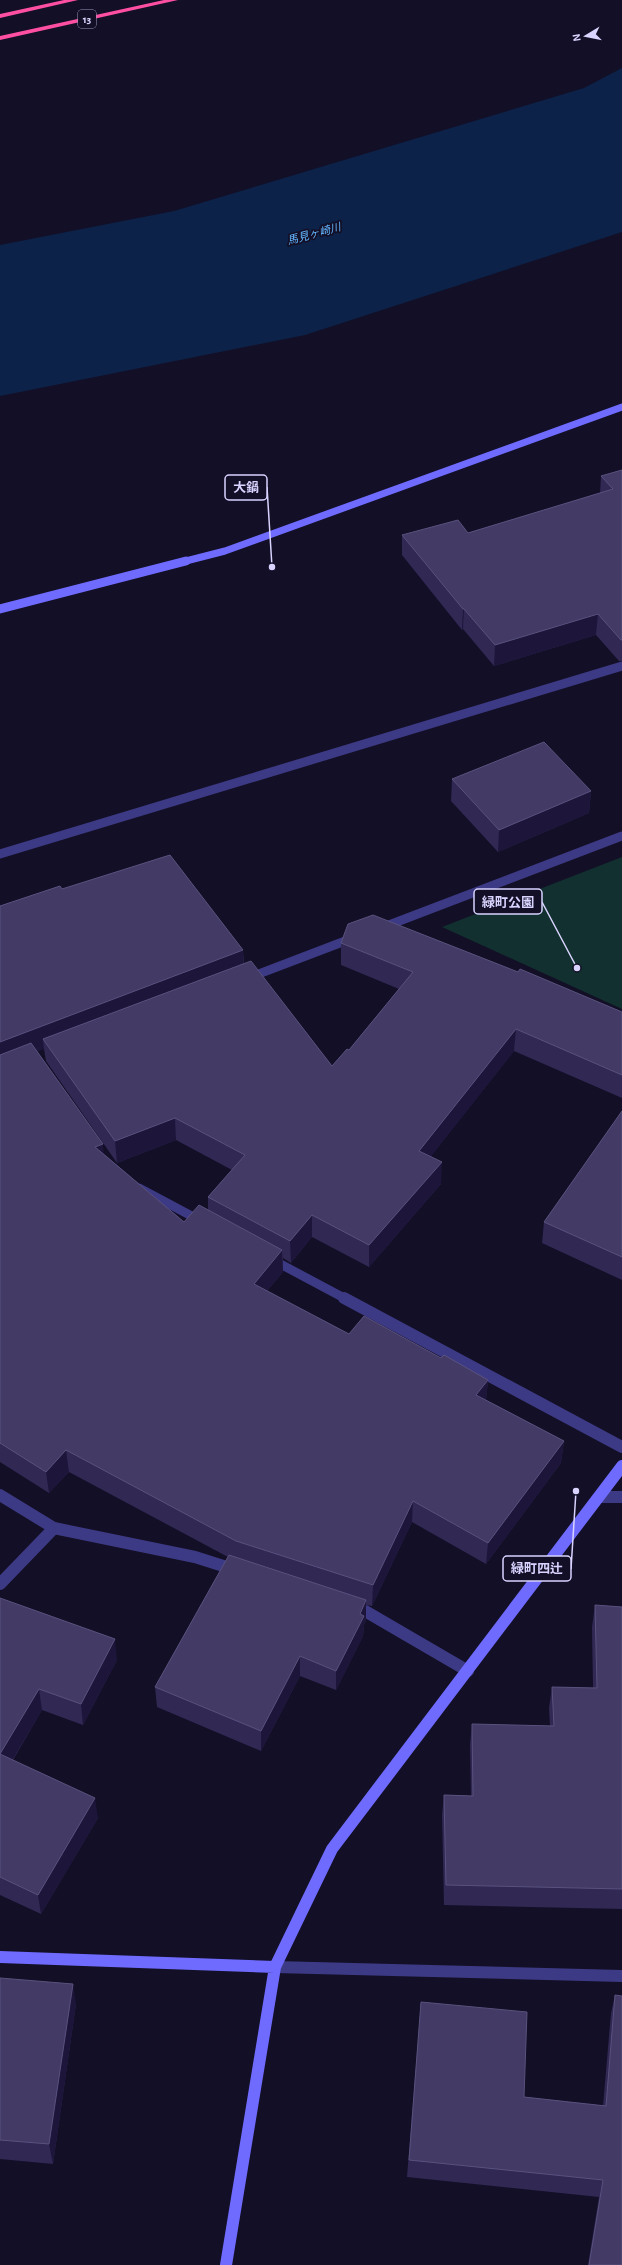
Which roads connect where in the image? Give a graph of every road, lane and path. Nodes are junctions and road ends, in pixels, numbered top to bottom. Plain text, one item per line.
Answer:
1 (74, 0) edge
2 (174, 0) edge
3 (0, 16) edge
4 (0, 38) edge
5 (622, 407) edge
6 (0, 610) edge
7 (622, 666) edge
8 (622, 836) edge
9 (0, 854) edge
10 (236, 982) edge
11 (127, 1181) edge
12 (210, 1226) edge
13 (259, 1252) edge
14 (622, 1447) edge
15 (622, 1466) edge
16 (0, 1495) edge
17 (600, 1497) junction
18 (622, 1497) edge
19 (54, 1528) junction
20 (247, 1573) edge
21 (0, 1584) edge
22 (343, 1604) edge
23 (468, 1670) junction
24 (0, 1957) edge
25 (275, 1967) junction
26 (622, 1976) edge
27 (226, 2265) edge

1 - 3 highway, 13
2 - 4 highway, 13
5 - 6 street
7 - 9 street
8 - 10 street
11 - 12 street
13 - 14 street
15 - 17 street
16 - 19 street
17 - 18 street
17 - 23 street
19 - 20 street
19 - 21 street
22 - 23 street
23 - 25 street
24 - 25 street
25 - 26 street
25 - 27 street

